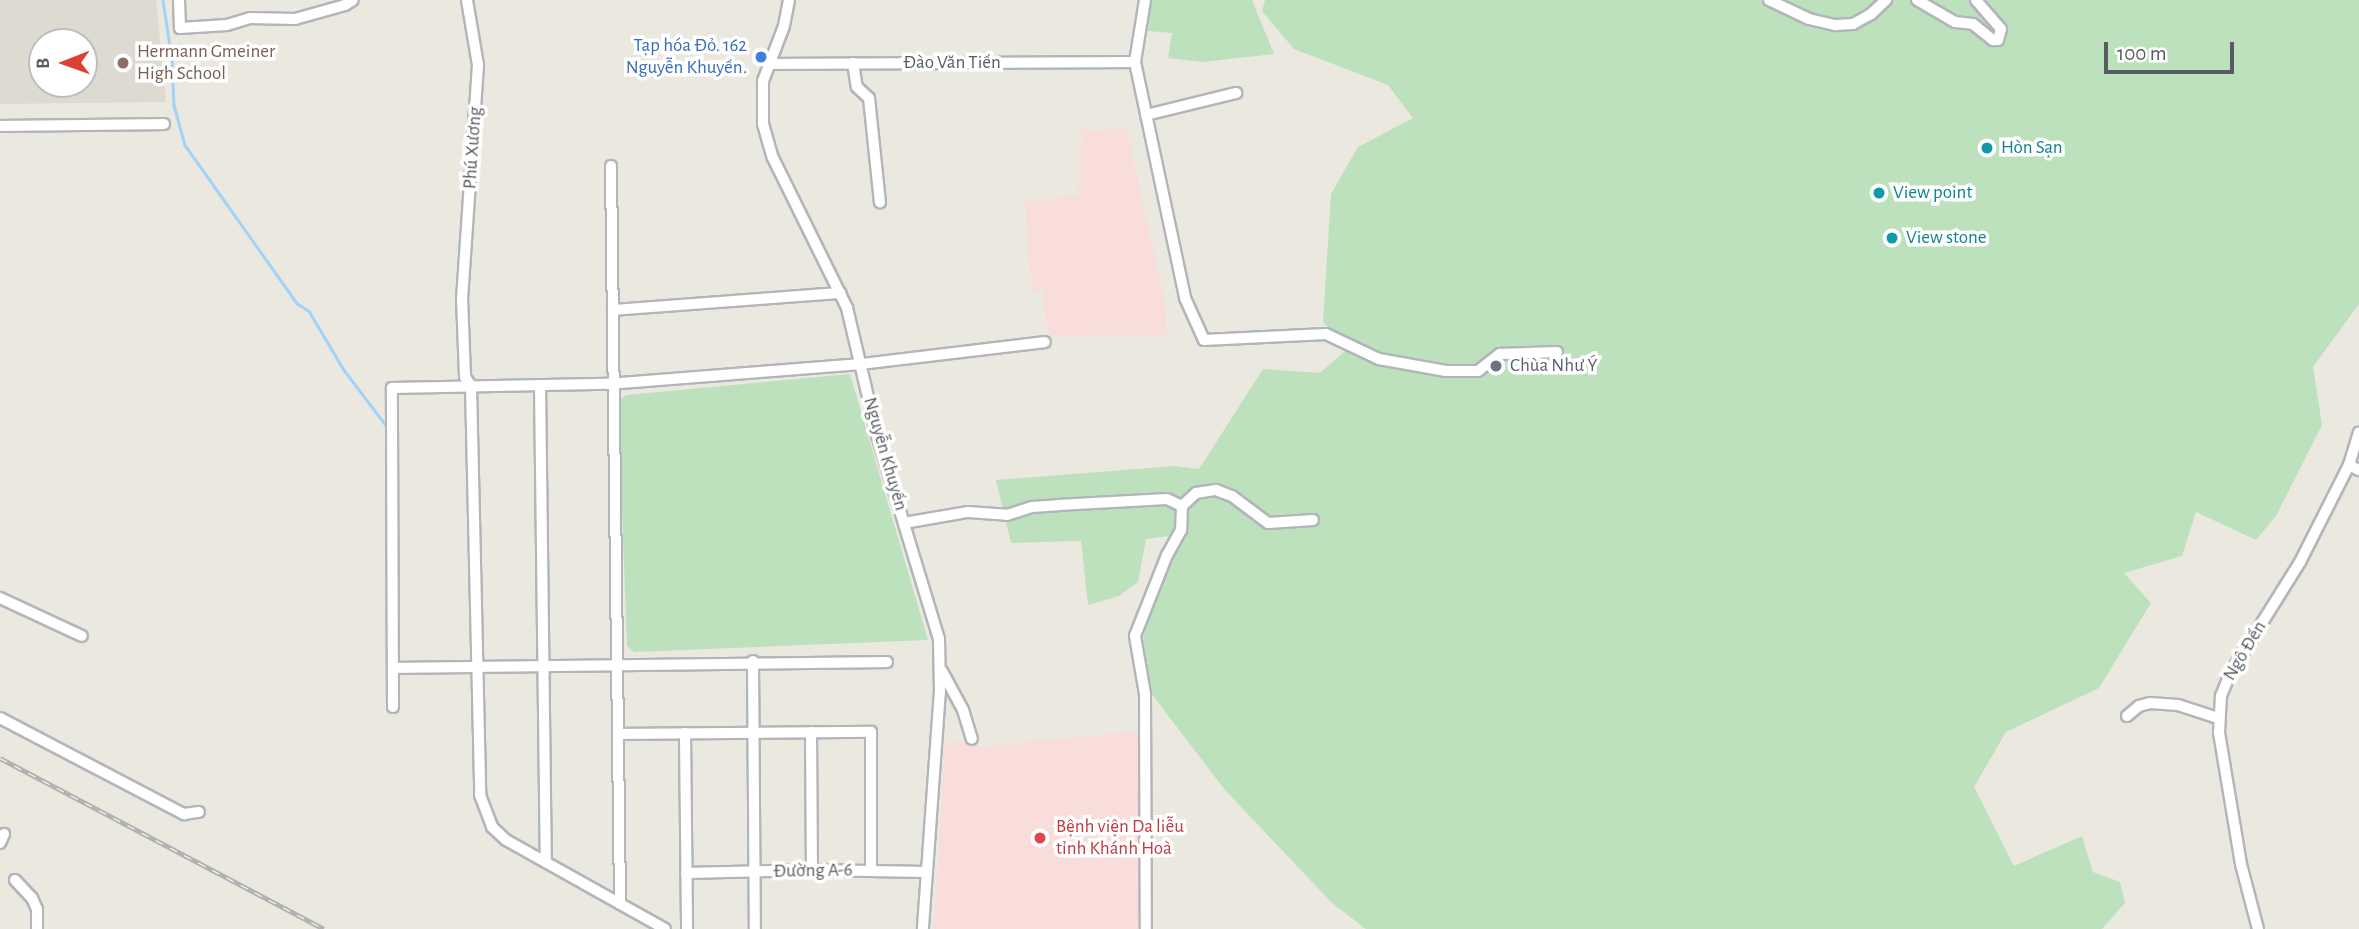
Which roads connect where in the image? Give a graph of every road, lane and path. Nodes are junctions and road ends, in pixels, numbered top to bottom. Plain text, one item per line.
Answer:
1 (180, 0) edge
2 (353, 0) edge
3 (467, 0) edge
4 (789, 0) edge
5 (1145, 0) edge
6 (1769, 0) edge
7 (1886, 0) edge
8 (1917, 0) edge
9 (1976, 0) edge
10 (1135, 62) junction
11 (853, 63) junction
12 (769, 64) junction
13 (1236, 93) dead end
14 (1146, 115) junction
15 (164, 124) dead end
16 (0, 126) edge
17 (611, 166) dead end
18 (880, 202) dead end
19 (840, 293) junction
20 (613, 310) junction
21 (1045, 342) dead end
22 (1557, 352) dead end
23 (861, 364) junction
24 (614, 384) junction
25 (540, 385) junction
26 (471, 386) junction
27 (2359, 433) edge
28 (2349, 465) junction
29 (2359, 471) edge
30 (1182, 506) junction
31 (1314, 520) dead end
32 (904, 523) junction
33 (0, 598) edge
34 (82, 636) dead end
35 (753, 662) junction
36 (887, 662) dead end
37 (617, 664) junction
38 (544, 666) junction
39 (476, 667) junction
40 (940, 667) junction
41 (393, 668) junction
42 (393, 707) dead end
43 (2127, 716) dead end
44 (0, 718) edge
45 (2218, 718) junction
46 (755, 731) junction
47 (811, 732) junction
48 (685, 733) junction
49 (618, 734) junction
50 (972, 739) dead end
51 (199, 812) dead end
52 (546, 862) junction
53 (812, 870) junction
54 (871, 870) junction
55 (755, 872) junction
56 (686, 873) junction
57 (927, 873) junction
58 (15, 880) dead end
59 (620, 904) junction
60 (37, 929) edge
61 (665, 929) edge
62 (687, 929) edge
63 (755, 929) edge
64 (923, 929) edge
65 (1146, 929) edge
66 (2258, 929) edge

1 - 2 street
3 - 26 street, Phú Xương
4 - 12 street, Nguyễn Khuyến
5 - 10 street
6 - 7 street
8 - 9 street
10 - 11 street, Đào Văn Tiến
10 - 14 street
11 - 12 street, Đào Văn Tiến
11 - 18 street
12 - 19 street, Nguyễn Khuyến
13 - 14 street
14 - 22 street
15 - 16 street
17 - 20 street
19 - 20 street
19 - 23 street, Nguyễn Khuyến
20 - 24 street
21 - 23 street
23 - 24 street
23 - 32 street, Nguyễn Khuyến
24 - 25 street
24 - 37 street
25 - 26 street
25 - 38 street
26 - 39 street, Phú Xương
26 - 41 street
27 - 28 street, Ngô Đến
28 - 29 street
28 - 45 street, Ngô Đến
30 - 31 street
30 - 32 street
30 - 65 street
32 - 40 street, Nguyễn Khuyến
33 - 34 street
35 - 36 street
35 - 37 street
35 - 46 street
37 - 38 street
37 - 49 street
38 - 39 street
38 - 52 street
39 - 41 street
39 - 52 street, Phú Xương
40 - 50 street
40 - 57 street, Nguyễn Khuyến
41 - 42 street
43 - 45 street
44 - 51 street
45 - 66 street, Ngô Đến
46 - 47 street
46 - 48 street
46 - 55 street
47 - 53 street
47 - 54 street
48 - 49 street
48 - 56 street
49 - 59 street
52 - 59 street, Phú Xương
53 - 54 street, Đường A-6
53 - 55 street, Đường A-6
54 - 57 street, Đường A-6
55 - 56 street, Đường A-6
55 - 63 street
56 - 62 street
57 - 64 street, Nguyễn Khuyến
58 - 60 street
59 - 61 street, Phú Xương

